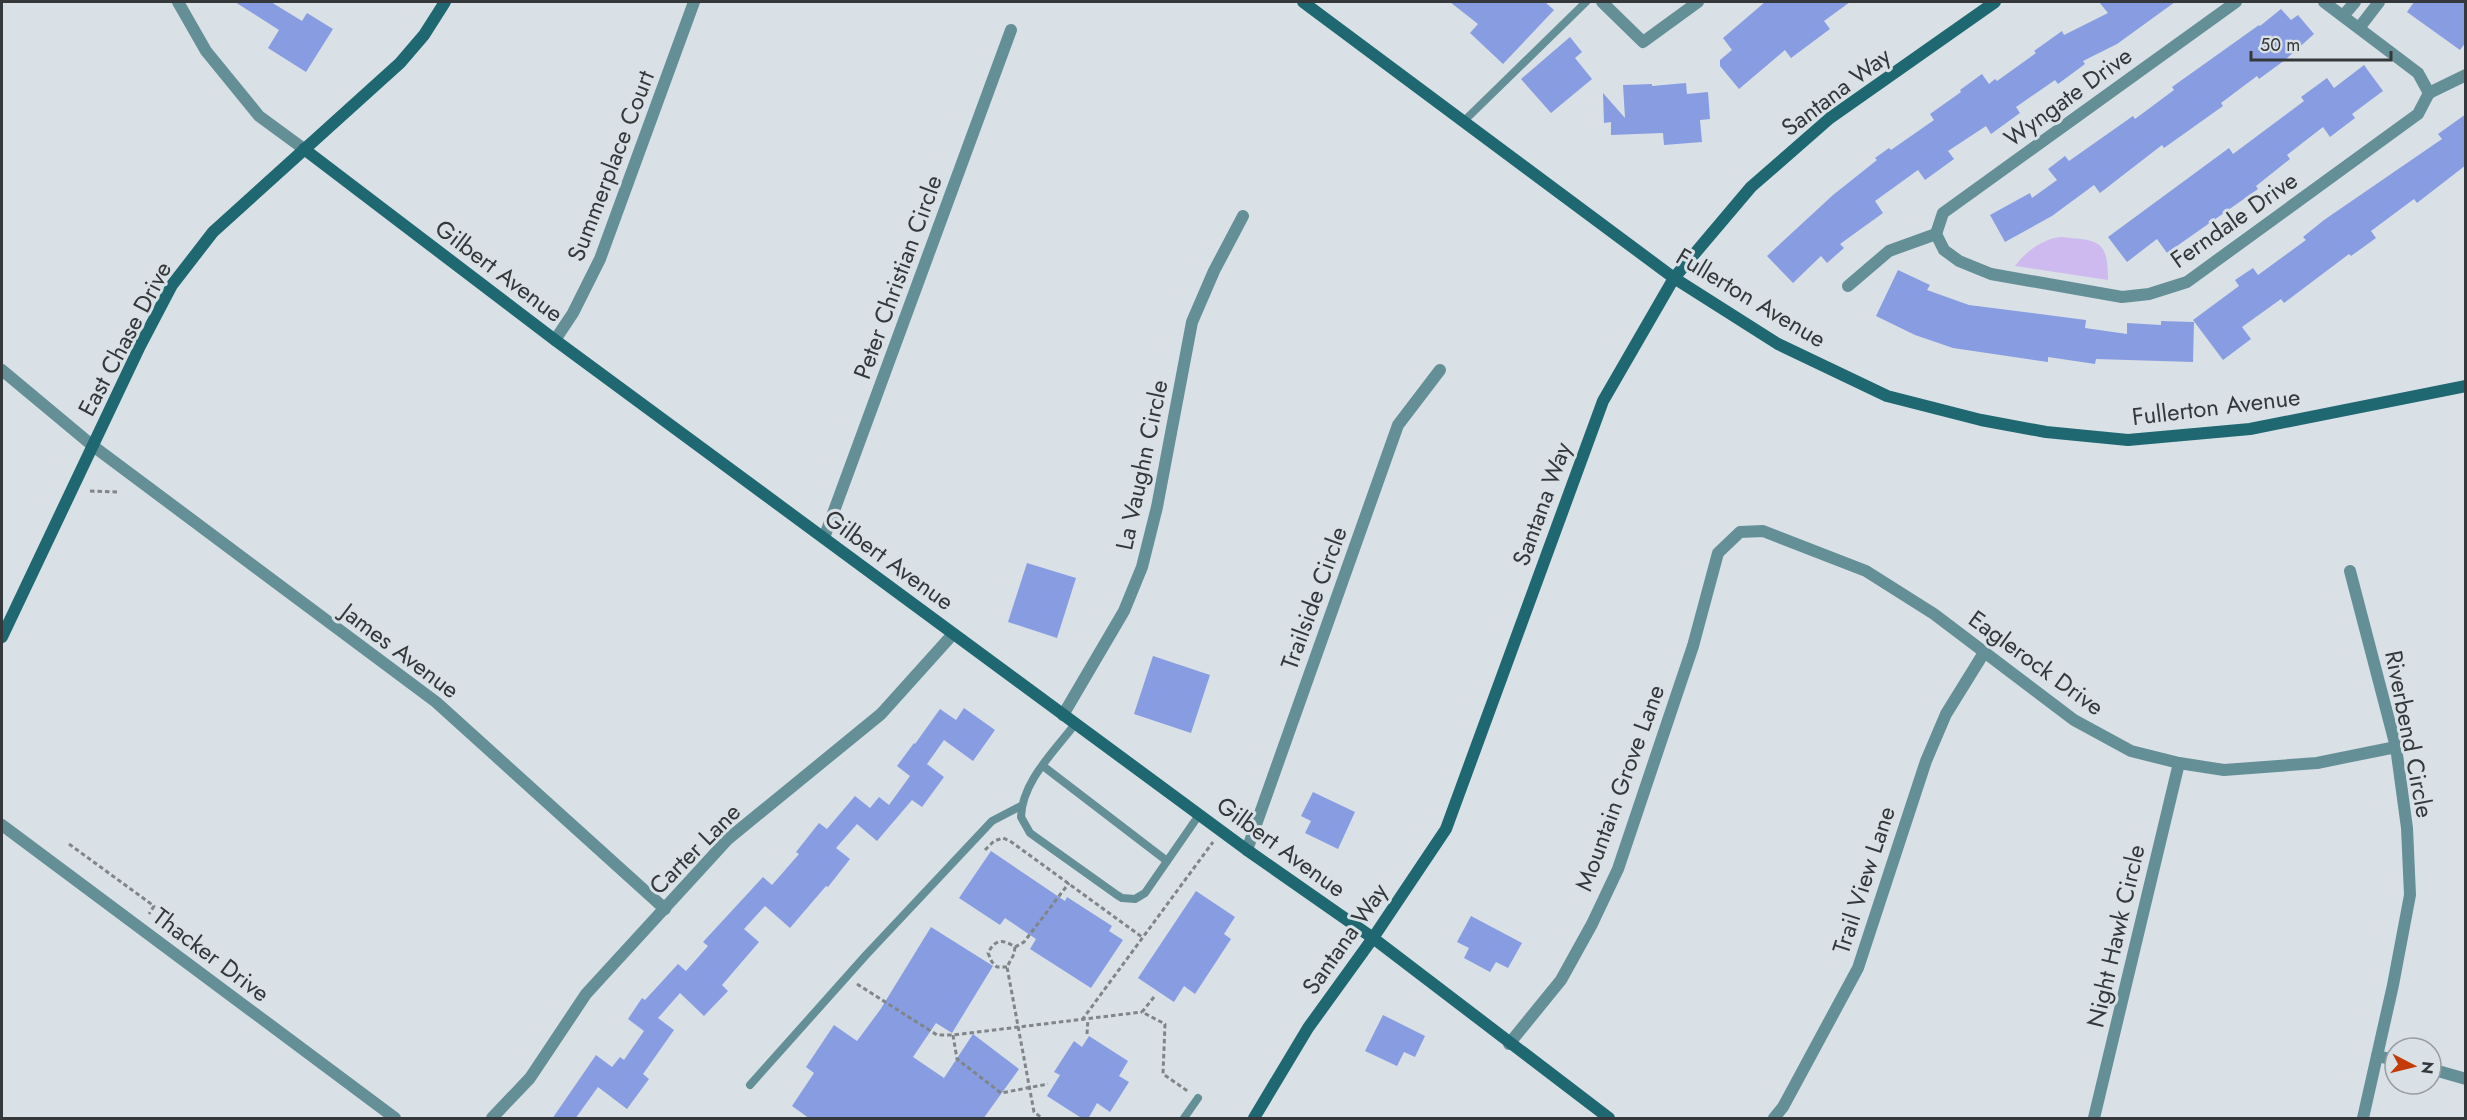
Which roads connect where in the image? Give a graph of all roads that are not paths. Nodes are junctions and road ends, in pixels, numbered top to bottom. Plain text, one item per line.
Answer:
1 (178, 2) edge
2 (445, 2) edge
3 (694, 2) edge
4 (1303, 2) edge
5 (1586, 2) edge
6 (1602, 2) edge
7 (1698, 2) edge
8 (1995, 2) edge
9 (2236, 2) edge
10 (2324, 2) edge
11 (2355, 2) edge
12 (2379, 2) edge
13 (2343, 16) junction
14 (2359, 28) junction
15 (1011, 30) dead end
16 (2466, 75) edge
17 (2429, 93) junction
18 (1464, 121) junction
19 (304, 149) junction
20 (1243, 216) dead end
21 (1936, 234) junction
22 (1674, 278) junction
23 (1848, 286) dead end
24 (555, 340) junction
25 (2, 370) edge
26 (1440, 370) dead end
27 (2466, 386) edge
28 (93, 446) junction
29 (1740, 532) joint
30 (824, 538) junction
31 (2350, 571) dead end
32 (953, 634) junction
33 (2, 637) edge
34 (1984, 651) junction
35 (1063, 715) junction
36 (1075, 724) junction
37 (2396, 747) junction
38 (2179, 763) junction
39 (1043, 766) junction
40 (1021, 806) junction
41 (1199, 815) junction
42 (2, 825) edge
43 (1246, 850) junction
44 (1167, 861) junction
45 (665, 909) junction
46 (1373, 939) junction
47 (1509, 1044) junction
48 (2377, 1056) junction
49 (2383, 1057) edge
50 (2443, 1072) edge
51 (2466, 1079) edge
52 (750, 1085) dead end
53 (1198, 1098) road end
54 (395, 1119) edge
55 (492, 1119) edge
56 (1184, 1119) edge
57 (1254, 1119) edge
58 (1609, 1119) edge
59 (1774, 1119) edge
60 (2094, 1119) edge
61 (2363, 1119) edge

1 - 19 street, Gilbert Avenue
2 - 19 street, East Chase Drive
3 - 24 street, Summerplace Court
4 - 18 street, Fullerton Avenue
5 - 18 lane
6 - 7 street
8 - 22 street, Santana Way
9 - 21 street, Wyngate Drive
10 - 13 street
11 - 13 street
12 - 14 street
13 - 14 street
14 - 17 street
15 - 30 street, Peter Christian Circle
16 - 17 street
17 - 21 street, Ferndale Drive
18 - 22 street, Fullerton Avenue
19 - 24 street, Gilbert Avenue
19 - 28 street, East Chase Drive
20 - 35 street, La Vaughn Circle
21 - 23 street
22 - 27 street, Fullerton Avenue
22 - 46 street, Santana Way
24 - 30 street, Gilbert Avenue
25 - 28 street, James Avenue
26 - 43 street, Trailside Circle
28 - 33 street, East Chase Drive
28 - 45 street, James Avenue
29 - 34 street, Eaglerock Drive
29 - 47 street, Mountain Grove Lane
30 - 32 street, Gilbert Avenue
31 - 37 street, Riverbend Circle
32 - 35 street, Gilbert Avenue
32 - 45 street, Carter Lane
34 - 38 street, Eaglerock Drive
34 - 59 street, Trail View Lane
35 - 36 street, Gilbert Avenue
36 - 39 lane
36 - 41 street, Gilbert Avenue
37 - 38 street, Eaglerock Drive
37 - 48 street, Riverbend Circle
38 - 60 street, Night Hawk Circle
39 - 40 lane
39 - 44 lane
40 - 44 lane
40 - 52 lane
41 - 43 street, Gilbert Avenue
41 - 44 lane
42 - 54 street, Thacker Drive
43 - 46 street, Gilbert Avenue
45 - 55 street, Carter Lane
46 - 47 street, Gilbert Avenue
46 - 57 street, Santana Way
47 - 58 street, Gilbert Avenue
48 - 49 street
48 - 61 street, Riverbend Circle
50 - 51 street
53 - 56 lane

